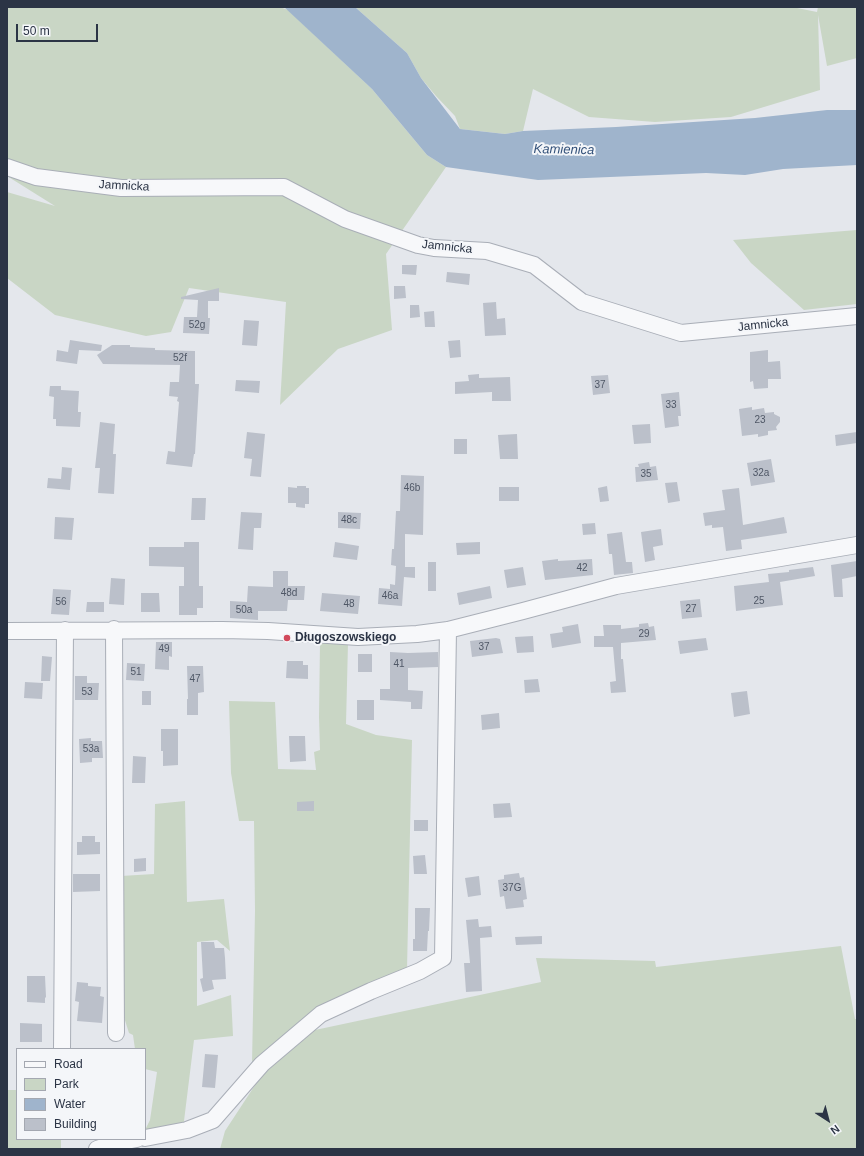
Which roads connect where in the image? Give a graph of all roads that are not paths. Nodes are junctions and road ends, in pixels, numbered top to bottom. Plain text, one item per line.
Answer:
1 (7, 168) edge
2 (857, 316) edge
3 (857, 545) edge
4 (114, 629) junction
5 (65, 630) junction
6 (448, 630) junction
7 (7, 631) edge
8 (116, 1033) dead end
9 (62, 1048) edge
10 (146, 1138) edge
11 (126, 1140) edge
12 (116, 1141) edge
13 (97, 1149) edge

1 - 2 street, Jamnicka
3 - 6 street
4 - 5 street
4 - 6 street
4 - 8 street
5 - 7 street
5 - 9 street
6 - 10 street
11 - 12 street
12 - 13 street

